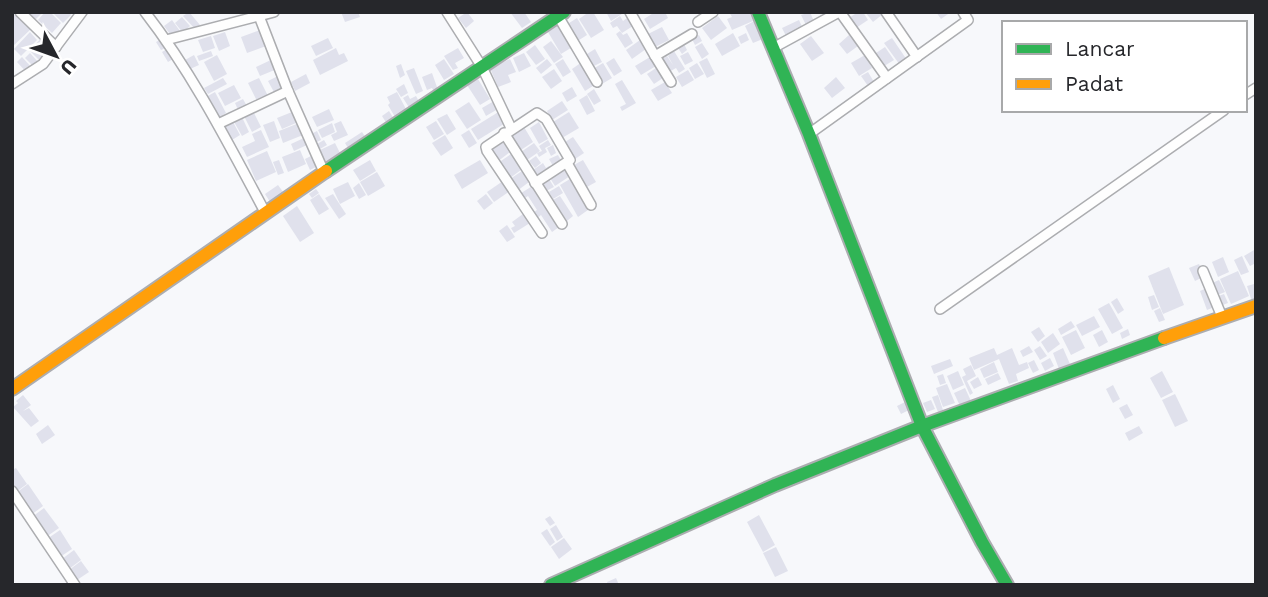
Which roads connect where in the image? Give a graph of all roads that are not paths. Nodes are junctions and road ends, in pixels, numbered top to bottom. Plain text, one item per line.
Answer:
1 (20, 12) edge
2 (82, 12) edge
3 (145, 12) edge
4 (274, 12) edge
5 (447, 12) edge
6 (630, 12) edge
7 (713, 12) edge
8 (758, 12) edge
9 (839, 12) edge
10 (886, 12) edge
11 (962, 12) edge
12 (561, 14) edge
13 (259, 16) junction
14 (698, 22) dead end
15 (692, 34) dead end
16 (166, 40) junction
17 (56, 47) junction
18 (773, 48) junction
19 (656, 56) junction
20 (916, 57) junction
21 (482, 67) junction
22 (887, 78) junction
23 (597, 82) dead end
24 (671, 82) dead end
25 (12, 84) edge
26 (288, 91) junction
27 (1221, 112) edge
28 (218, 124) junction
29 (508, 131) junction
30 (809, 134) junction
31 (567, 163) junction
32 (324, 172) junction
33 (535, 183) junction
34 (591, 205) dead end
35 (265, 212) junction
36 (562, 224) dead end
37 (542, 233) dead end
38 (1203, 271) dead end
39 (1256, 306) edge
40 (940, 309) dead end
41 (1222, 317) junction
42 (12, 389) edge
43 (922, 426) junction
44 (12, 491) edge
45 (75, 585) edge
46 (551, 585) edge
47 (1007, 585) edge

1 - 17 street
2 - 17 street
3 - 16 street
4 - 13 street
5 - 21 street
6 - 19 street
7 - 14 street
8 - 18 street
9 - 18 street
9 - 22 street
10 - 20 street
11 - 20 street
12 - 21 street
12 - 23 street
13 - 16 street
13 - 26 street
15 - 19 street
16 - 28 street
17 - 25 street
18 - 30 street
19 - 24 street
20 - 22 street
21 - 29 street
21 - 32 street
22 - 30 street
26 - 28 street
26 - 32 street
27 - 40 street
28 - 35 street
29 - 31 street
29 - 33 street
29 - 37 street
30 - 43 street
31 - 33 street
31 - 34 street
32 - 35 street
33 - 36 street
35 - 42 street
38 - 41 street
39 - 41 street
41 - 43 street
43 - 46 street
43 - 47 street
44 - 45 street

